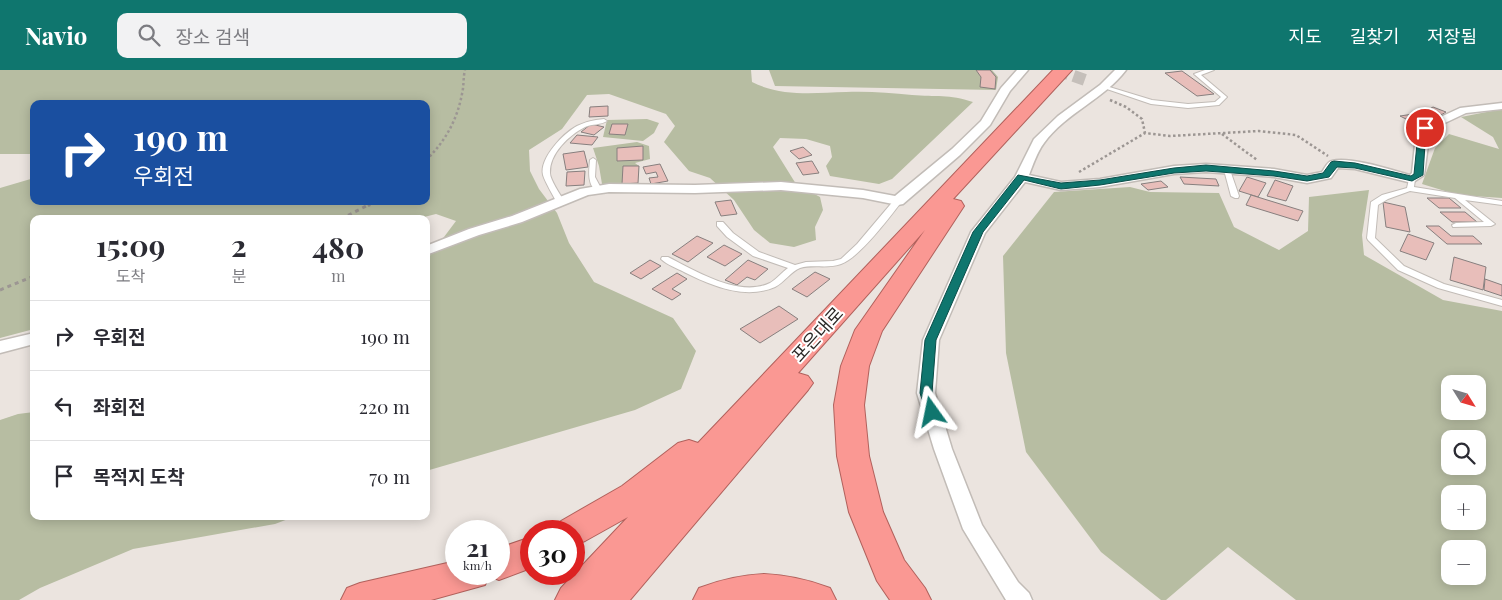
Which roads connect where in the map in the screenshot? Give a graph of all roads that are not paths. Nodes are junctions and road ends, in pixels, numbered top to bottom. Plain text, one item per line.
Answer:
1 (1024, 70) edge
2 (1063, 70) edge
3 (1121, 70) edge
4 (1211, 70) edge
5 (1092, 83) edge
6 (1502, 106) edge
7 (604, 121) dead end
8 (592, 160) dead end
9 (1227, 170) junction
10 (1022, 177) junction
11 (1411, 184) junction
12 (598, 190) junction
13 (1235, 196) dead end
14 (1458, 198) junction
15 (560, 201) junction
16 (898, 202) junction
17 (1502, 203) edge
18 (953, 206) junction
19 (720, 224) dead end
20 (1456, 225) dead end
21 (430, 249) edge
22 (665, 259) dead end
23 (794, 267) junction
24 (1502, 304) edge
25 (838, 312) junction
26 (30, 339) edge
27 (0, 347) edge
28 (585, 525) edge
29 (445, 580) edge
30 (360, 600) edge
31 (574, 600) edge
32 (607, 600) edge
33 (712, 600) edge
34 (817, 600) edge
35 (912, 600) edge
36 (1021, 600) edge

1 - 16 street
2 - 25 highway, 포은대로
3 - 5 street
4 - 5 lane
5 - 10 street
5 - 18 highway, 포은대로
6 - 11 street
7 - 15 lane
8 - 12 lane
9 - 10 street
9 - 11 street
9 - 13 lane
10 - 36 street
11 - 14 lane
11 - 24 lane
12 - 15 street
12 - 16 street
14 - 17 lane
14 - 20 lane
15 - 21 street
16 - 23 lane
18 - 32 highway, 포은대로
18 - 35 highway
19 - 23 lane
22 - 23 lane
25 - 28 highway
25 - 31 highway, 포은대로
26 - 27 street
29 - 30 highway
33 - 34 highway

